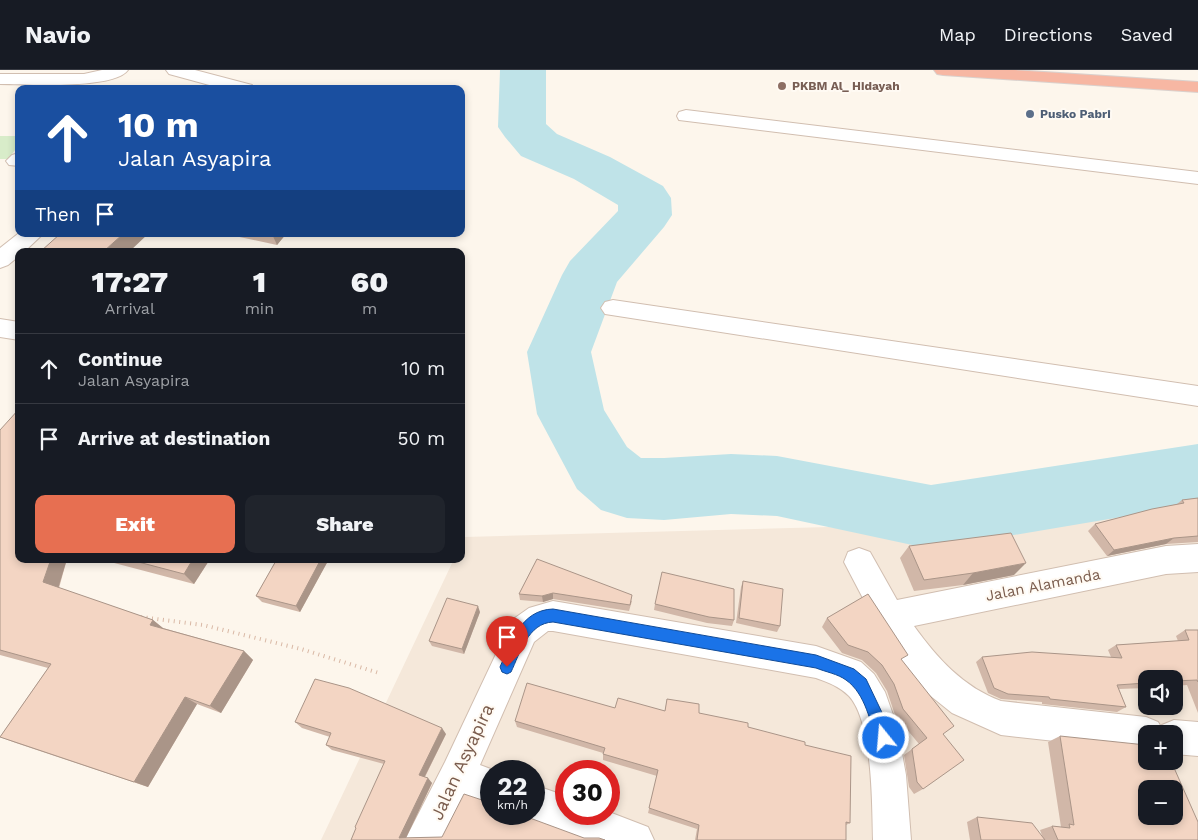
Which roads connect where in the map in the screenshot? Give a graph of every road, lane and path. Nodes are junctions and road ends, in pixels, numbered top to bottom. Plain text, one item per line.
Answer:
1 (118, 70) edge
2 (175, 70) edge
3 (943, 70) edge
4 (0, 79) edge
5 (104, 85) edge
6 (231, 85) edge
7 (1198, 87) edge
8 (686, 116) dead end
9 (1198, 178) edge
10 (28, 237) edge
11 (0, 260) edge
12 (613, 308) dead end
13 (0, 328) edge
14 (15, 330) edge
15 (1198, 396) edge
16 (1198, 558) edge
17 (859, 562) dead end
18 (889, 616) junction
19 (139, 617) edge
20 (379, 673) dead end
21 (1138, 733) edge
22 (1183, 738) edge
23 (1198, 739) edge
24 (458, 774) junction
25 (480, 783) edge
26 (545, 807) edge
27 (424, 840) edge
28 (635, 840) edge
29 (892, 840) edge

1 - 4 street
1 - 5 street
2 - 6 street
3 - 7 highway
8 - 9 street
10 - 11 street
12 - 15 street
13 - 14 street
16 - 18 street, Jalan Alamanda
17 - 18 street
18 - 21 street
19 - 20 path
22 - 23 street
24 - 25 street
24 - 27 street, Jalan Asyapira
24 - 29 street, Jalan Asyapira
26 - 28 street

